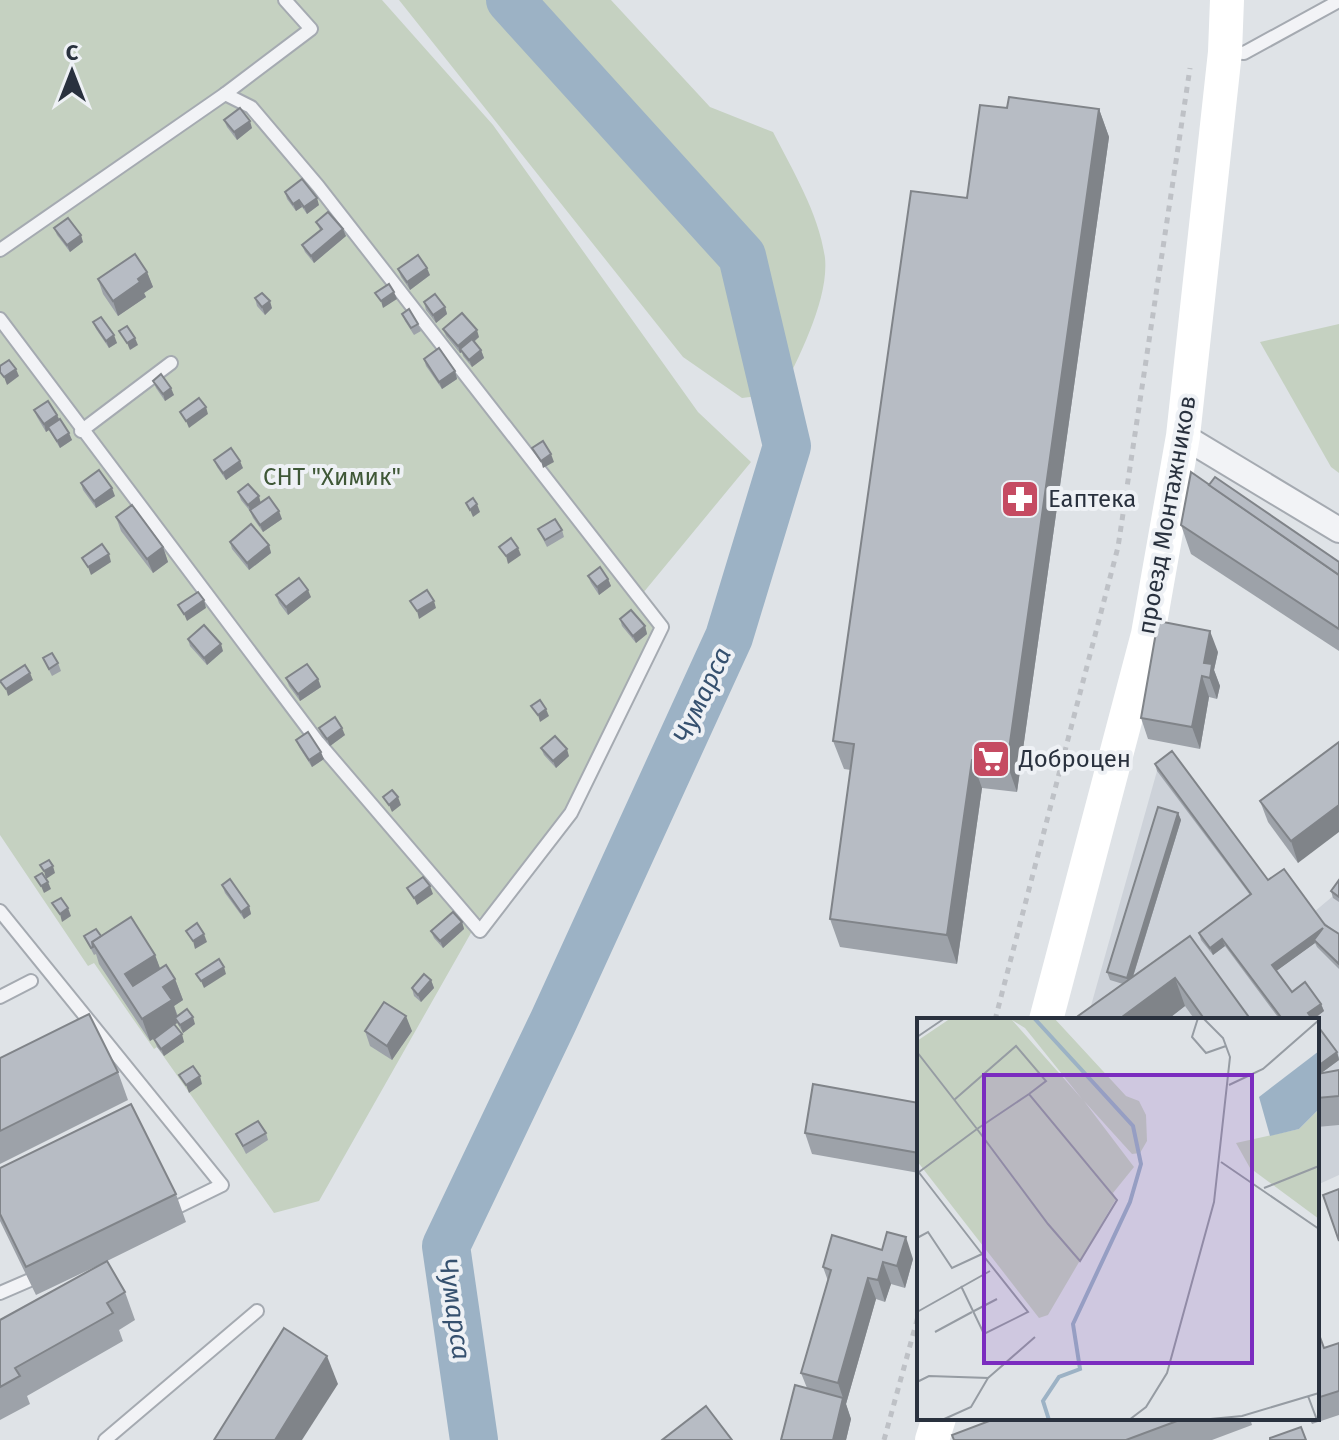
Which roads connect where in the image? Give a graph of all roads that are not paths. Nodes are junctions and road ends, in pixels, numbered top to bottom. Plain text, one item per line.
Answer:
1 (285, 0) edge
2 (1227, 0) edge
3 (1339, 1) edge
4 (1225, 52) junction
5 (225, 94) junction
6 (0, 250) edge
7 (0, 319) edge
8 (171, 363) dead end
9 (81, 431) junction
10 (1183, 436) junction
11 (1339, 530) edge
12 (0, 911) edge
13 (31, 981) dead end
14 (0, 997) edge
15 (1047, 1018) edge
16 (153, 1219) edge
17 (56, 1267) edge
18 (0, 1293) edge
19 (257, 1311) dead end
20 (938, 1420) edge
21 (105, 1440) edge
22 (932, 1440) edge

1 - 5 lane
2 - 4 main road, проезд Монтажников
3 - 4 lane
4 - 10 main road, проезд Монтажников
5 - 6 lane
5 - 9 lane
7 - 9 lane
8 - 9 lane
10 - 11 street
10 - 15 main road, проезд Монтажников
12 - 16 lane
13 - 14 lane
17 - 18 lane
19 - 21 lane
20 - 22 main road

